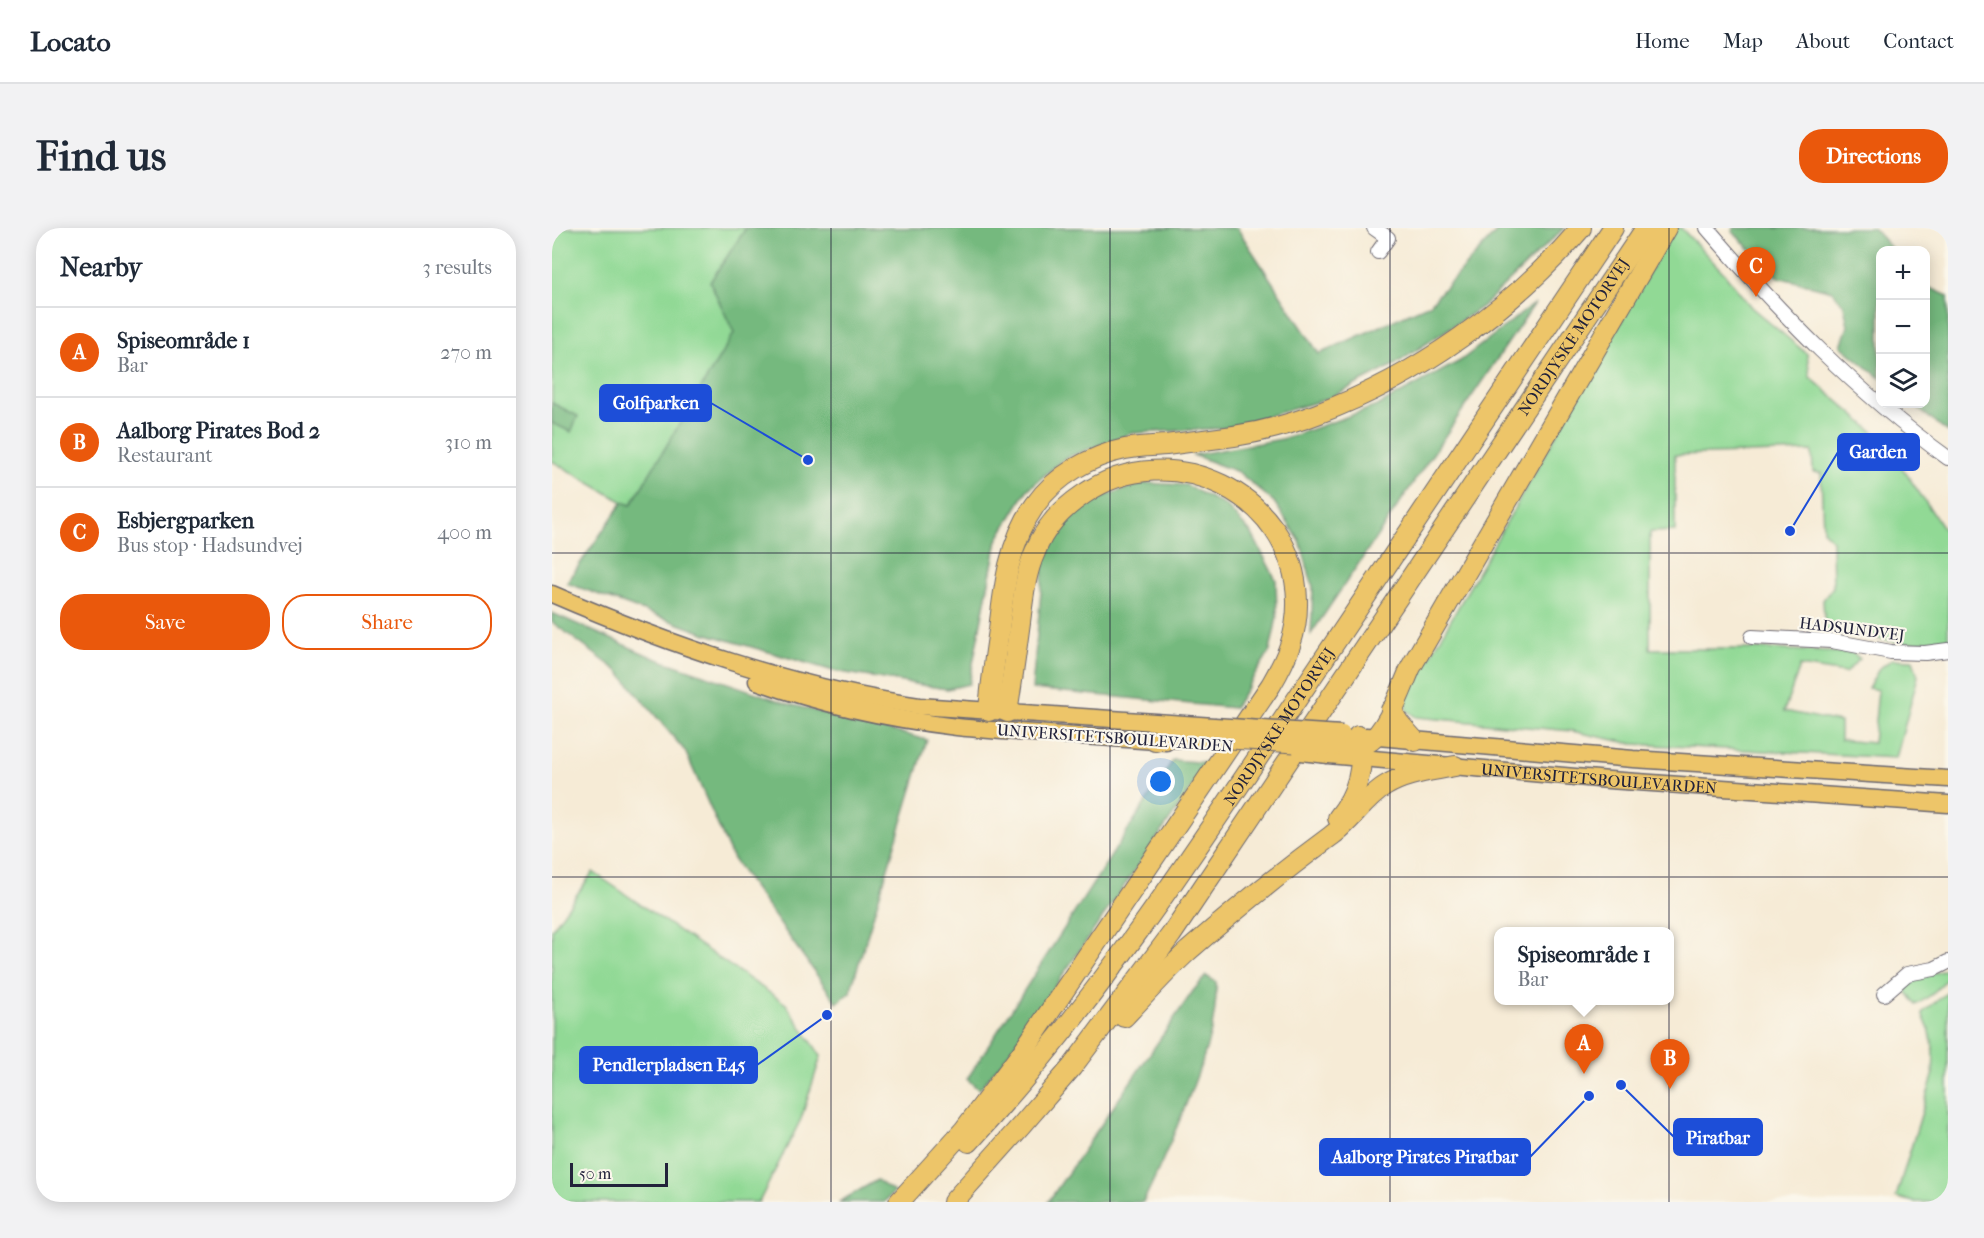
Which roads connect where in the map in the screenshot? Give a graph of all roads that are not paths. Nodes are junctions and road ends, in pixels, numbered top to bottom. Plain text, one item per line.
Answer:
1 (1374, 228) edge
2 (1581, 228) edge
3 (1613, 228) edge
4 (1646, 228) edge
5 (1666, 228) edge
6 (1707, 228) edge
7 (1378, 252) dead end
8 (1948, 458) edge
9 (552, 594) edge
10 (552, 602) edge
11 (1752, 637) dead end
12 (1948, 650) edge
13 (1391, 710) junction
14 (998, 711) junction
15 (1207, 736) junction
16 (1155, 741) joint
17 (1414, 741) junction
18 (1351, 744) junction
19 (1455, 766) junction
20 (1948, 779) edge
21 (1948, 804) edge
22 (1311, 849) junction
23 (1948, 962) edge
24 (1884, 994) dead end
25 (1022, 1126) junction
26 (899, 1202) edge
27 (915, 1202) edge
28 (953, 1202) edge

1 - 7 street
2 - 14 highway
3 - 27 highway, NORDJYSKE MOTORVEJ
4 - 25 highway, NORDJYSKE MOTORVEJ
5 - 13 highway
6 - 8 street
9 - 14 main road, UNIVERSITETSBOULEVARDEN
10 - 16 main road, UNIVERSITETSBOULEVARDEN
11 - 12 street, HADSUNDVEJ
13 - 17 highway
13 - 18 highway
14 - 15 main road, UNIVERSITETSBOULEVARDEN
14 - 26 highway
15 - 16 highway
15 - 18 highway, bridge
17 - 18 main road, UNIVERSITETSBOULEVARDEN
17 - 20 main road, UNIVERSITETSBOULEVARDEN
18 - 19 main road, UNIVERSITETSBOULEVARDEN
18 - 22 highway
19 - 21 main road, UNIVERSITETSBOULEVARDEN
19 - 22 highway
22 - 25 highway
23 - 24 street
25 - 28 highway, NORDJYSKE MOTORVEJ

